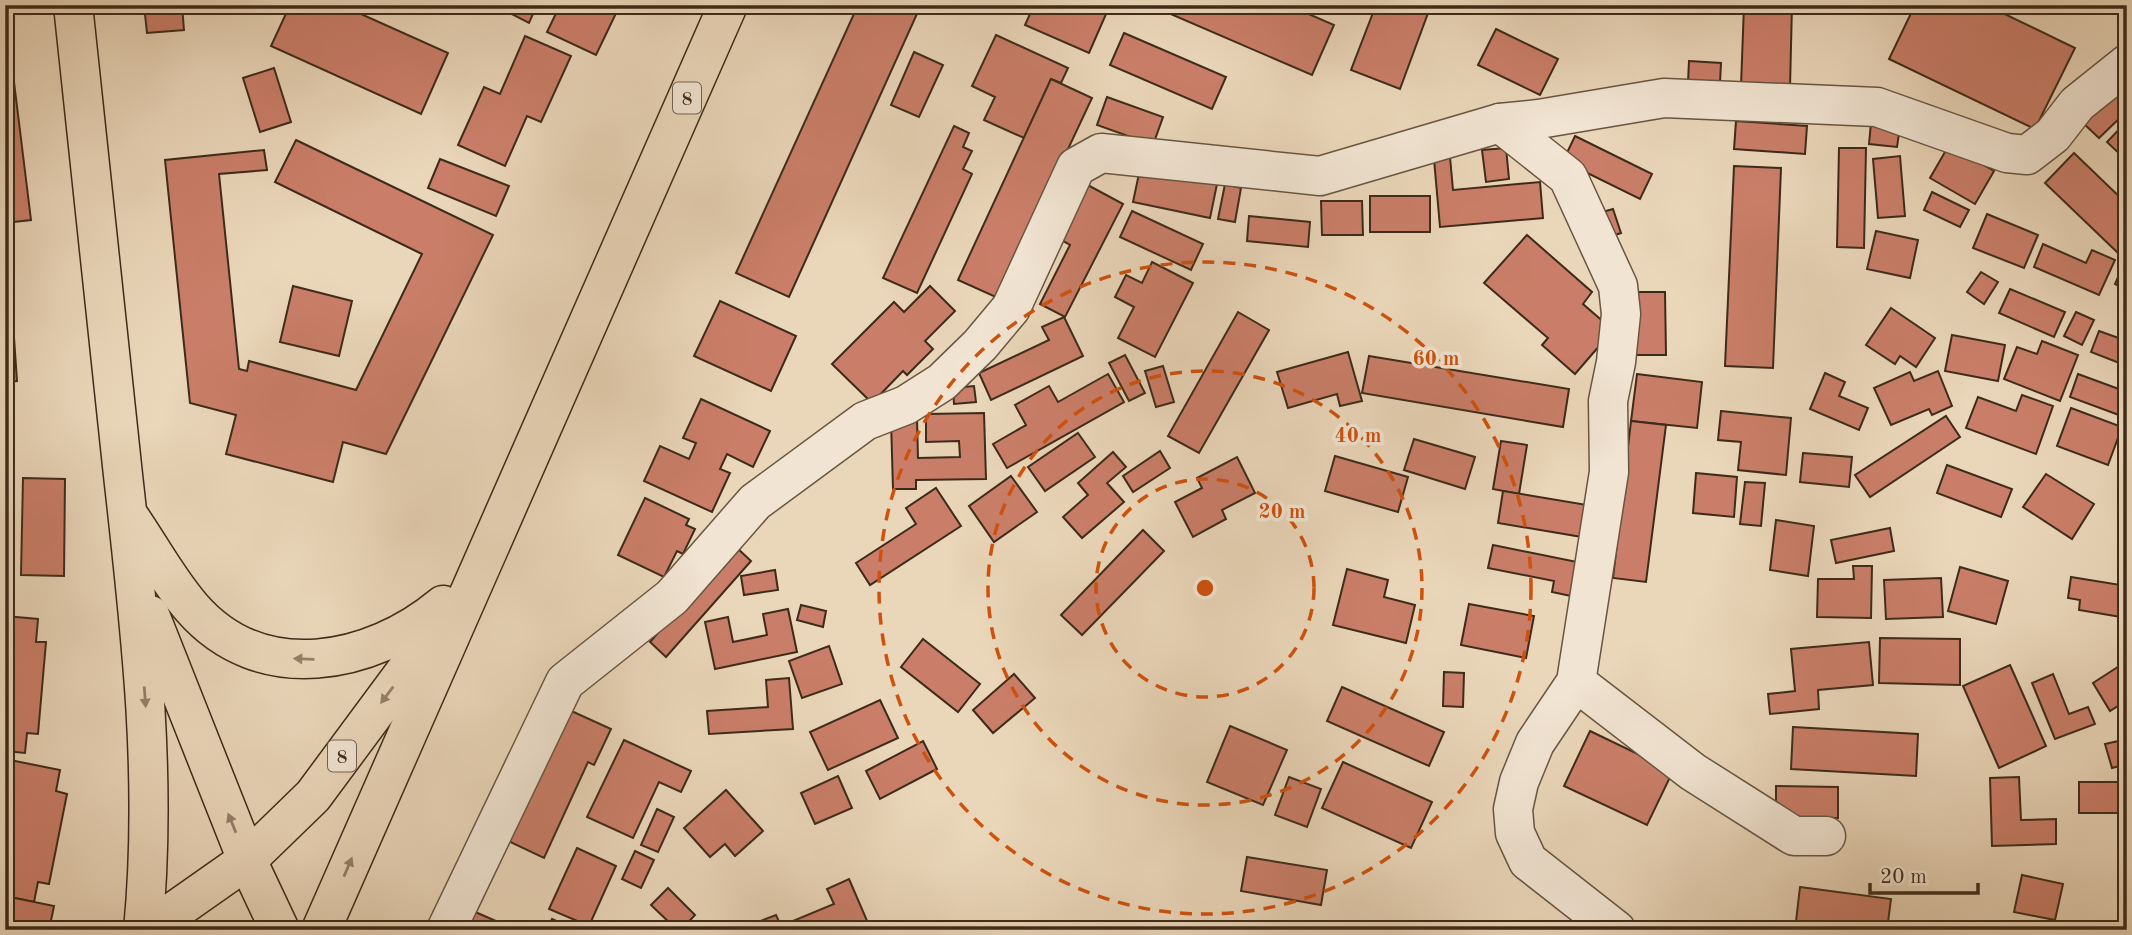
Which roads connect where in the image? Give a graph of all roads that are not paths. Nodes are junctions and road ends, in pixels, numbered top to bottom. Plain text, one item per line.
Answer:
1 (73, 5) edge
2 (728, 5) edge
3 (2127, 64) edge
4 (1500, 122) junction
5 (128, 513) junction
6 (136, 580) junction
7 (472, 582) junction
8 (1576, 682) junction
9 (1826, 836) dead end
10 (247, 860) junction
11 (185, 904) junction
12 (143, 930) edge
13 (155, 930) edge
14 (280, 930) edge
15 (321, 930) edge
16 (446, 930) edge
17 (1616, 930) edge

1 - 5 main road
2 - 7 main road, 8
3 - 4 street
4 - 8 street
4 - 16 street
5 - 6 main road
7 -> 5 main road
10 -> 6 main road
6 -> 12 main road
7 -> 10 main road, 8
15 -> 7 main road, 8
8 - 9 street
8 - 17 street
10 - 11 main road, 8
10 - 14 main road
11 - 13 main road
11 - 14 main road

